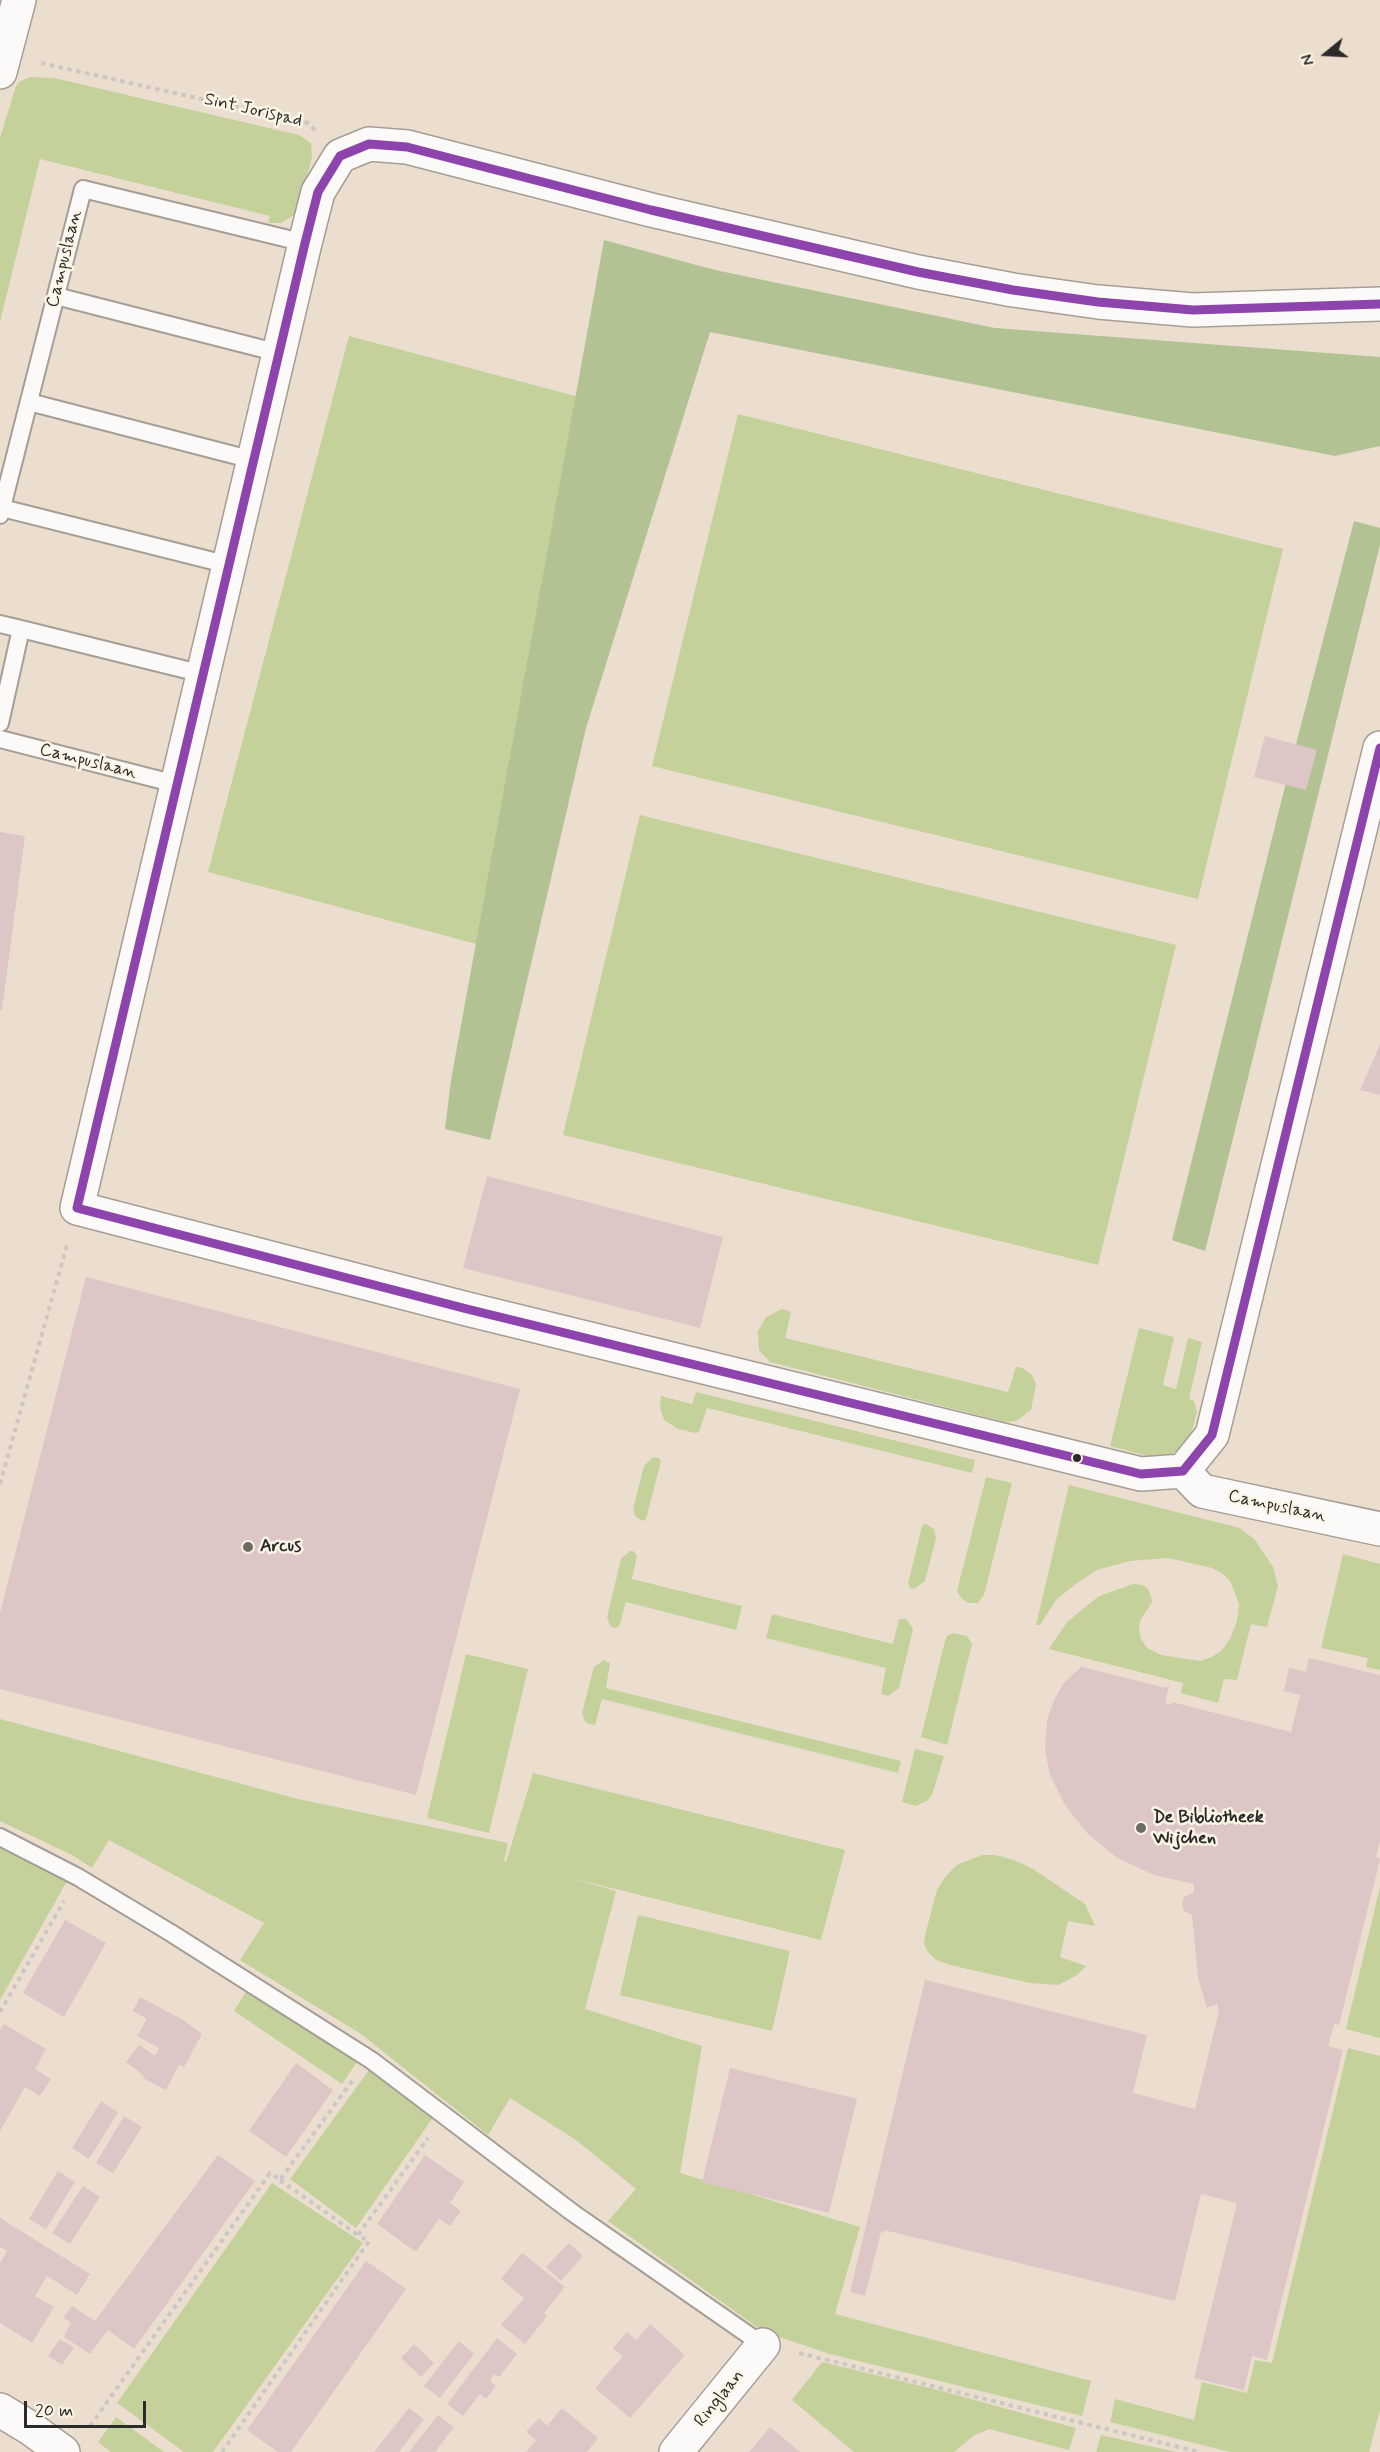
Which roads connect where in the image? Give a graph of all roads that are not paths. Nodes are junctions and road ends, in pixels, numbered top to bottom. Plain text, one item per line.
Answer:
1 (19, 0) edge
2 (2, 54) edge
3 (305, 243) junction
4 (56, 296) junction
5 (1380, 304) edge
6 (279, 353) junction
7 (29, 402) junction
8 (253, 460) junction
9 (1, 512) edge
10 (229, 565) junction
11 (0, 624) edge
12 (21, 629) junction
13 (203, 674) junction
14 (0, 723) edge
15 (0, 739) edge
16 (1380, 748) edge
17 (176, 784) junction
18 (1183, 1471) junction
19 (1380, 1529) edge
20 (0, 1836) edge
21 (763, 2345) joint
22 (0, 2410) edge
23 (74, 2442) edge
24 (676, 2452) edge

1 - 2 street
3 - 4 lane, Campuslaan
3 - 5 street
3 - 6 street
4 - 6 lane
4 - 7 lane, Campuslaan
6 - 8 street
7 - 8 lane
7 - 9 lane, Campuslaan
8 - 10 street
9 - 10 lane
10 - 13 street
11 - 12 lane
12 - 13 lane
12 - 14 lane
13 - 17 street
15 - 17 lane, Campuslaan
16 - 18 street
17 - 18 street
18 - 19 street, Campuslaan
20 - 21 lane
21 - 24 street, Ringlaan
22 - 23 street

